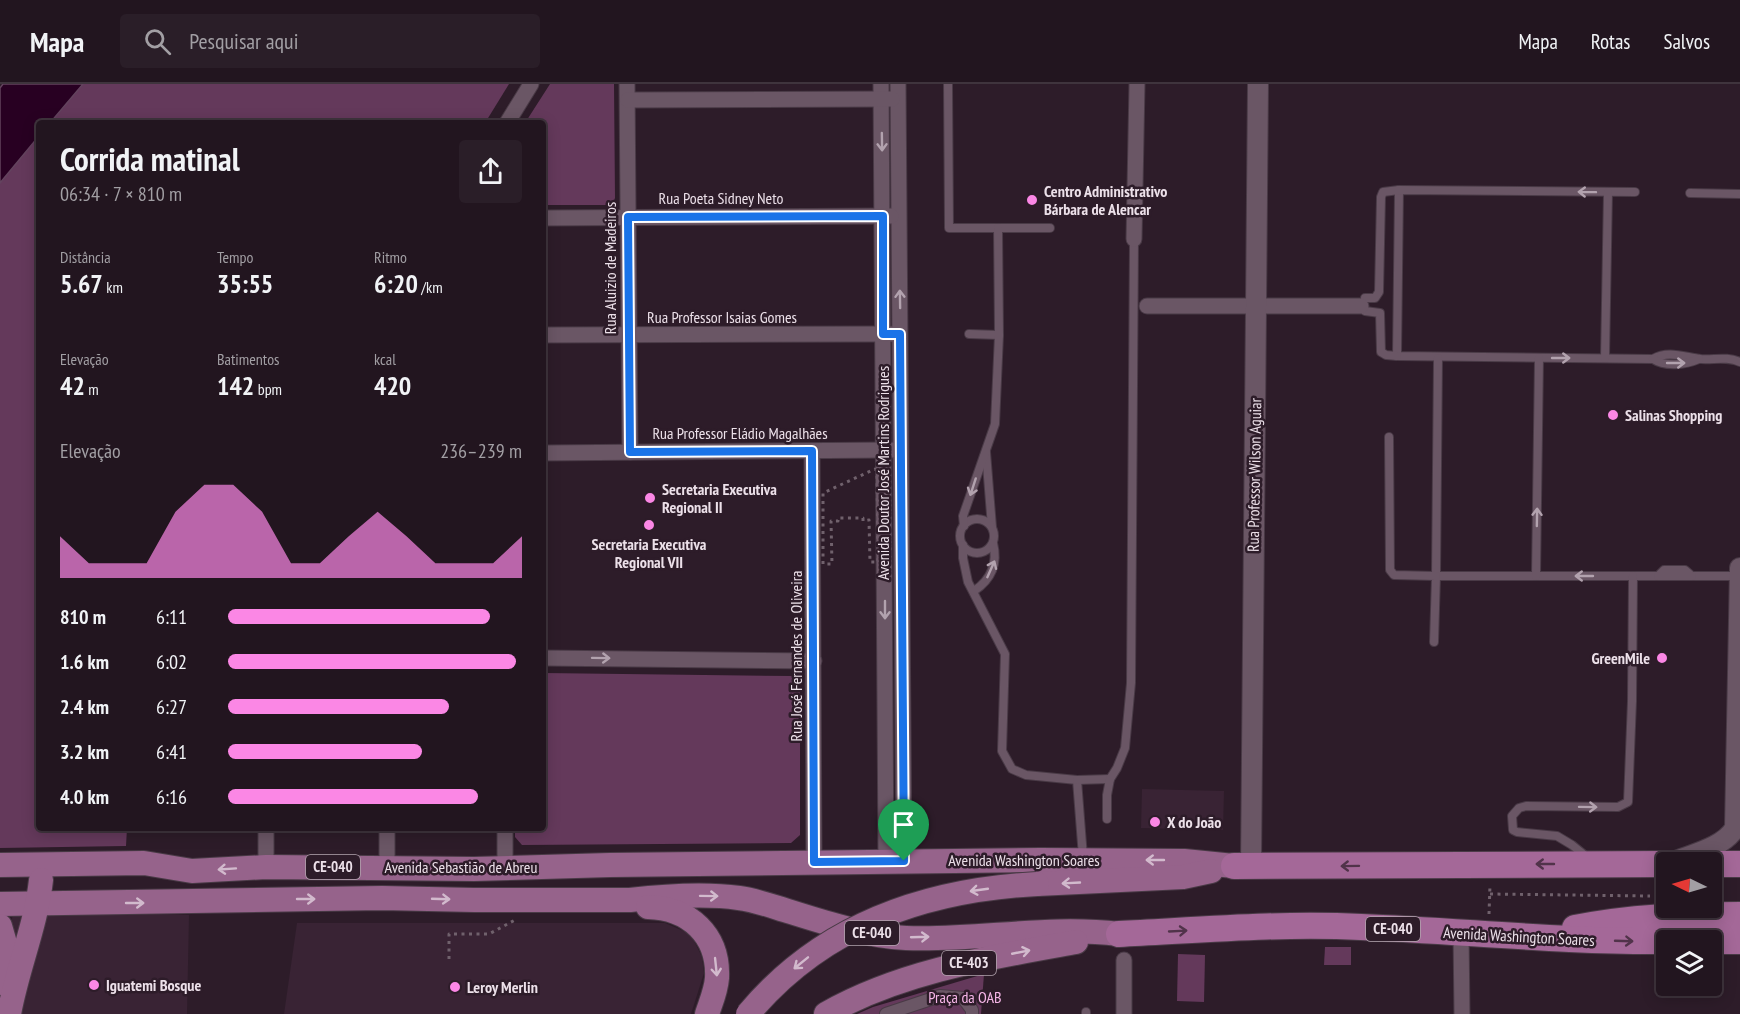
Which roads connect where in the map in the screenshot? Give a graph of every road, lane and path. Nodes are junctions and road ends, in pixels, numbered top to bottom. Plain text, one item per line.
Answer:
1 (531, 84) edge
2 (948, 84) edge
3 (1137, 84) edge
4 (1258, 84) edge
5 (881, 91) edge
6 (898, 91) edge
7 (628, 92) edge
8 (509, 120) edge
9 (1399, 190) junction
10 (1608, 192) junction
11 (1635, 192) dead end
12 (1690, 193) dead end
13 (1740, 194) edge
14 (883, 216) junction
15 (899, 216) junction
16 (628, 217) junction
17 (546, 218) edge
18 (998, 228) junction
19 (1050, 228) dead end
20 (1134, 239) joint
21 (1363, 305) junction
22 (1147, 306) dead end
23 (1256, 306) junction
24 (883, 334) junction
25 (900, 334) junction
26 (969, 334) dead end
27 (546, 335) edge
28 (629, 335) junction
29 (999, 335) junction
30 (1397, 356) junction
31 (1438, 358) junction
32 (1539, 358) junction
33 (1605, 358) junction
34 (1740, 362) edge
35 (1389, 437) dead end
36 (985, 448) junction
37 (884, 450) junction
38 (901, 450) junction
39 (812, 451) junction
40 (630, 452) junction
41 (546, 453) edge
42 (964, 526) junction
43 (992, 529) junction
44 (993, 543) junction
45 (963, 545) junction
46 (823, 564) joint
47 (1740, 568) edge
48 (1436, 576) junction
49 (1536, 576) junction
50 (1633, 576) junction
51 (1740, 576) edge
52 (974, 591) junction
53 (1434, 642) dead end
54 (546, 658) edge
55 (814, 661) junction
56 (1110, 779) junction
57 (1077, 780) junction
58 (1107, 819) dead end
59 (266, 831) edge
60 (387, 831) edge
61 (505, 831) edge
62 (1696, 852) edge
63 (1083, 860) junction
64 (895, 861) junction
65 (814, 862) junction
66 (1491, 864) junction
67 (1593, 864) junction
68 (1656, 864) edge
69 (1722, 864) edge
70 (1740, 864) edge
71 (0, 865) edge
72 (1242, 866) junction
73 (266, 867) junction
74 (387, 868) junction
75 (505, 868) junction
76 (474, 869) junction
77 (192, 871) junction
78 (0, 876) edge
79 (1490, 894) junction
80 (26, 895) edge
81 (1654, 896) dead end
82 (382, 898) junction
83 (474, 900) junction
84 (630, 900) junction
85 (77, 903) junction
86 (1740, 915) edge
87 (519, 917) dead end
88 (0, 926) edge
89 (1461, 933) junction
90 (1119, 934) junction
91 (1488, 934) junction
92 (1525, 938) junction
93 (1722, 941) edge
94 (1740, 941) edge
95 (1656, 942) edge
96 (449, 959) dead end
97 (1124, 960) dead end
98 (1, 997) edge
99 (9, 1014) edge
100 (707, 1014) edge
101 (748, 1014) edge
102 (826, 1014) edge
103 (886, 1014) edge
104 (972, 1014) edge
105 (1124, 1014) edge
106 (1462, 1014) edge

1 - 8 street
2 - 18 lane
3 - 20 street
4 - 23 street, Rua Professor Wilson Aguiar
5 - 6 street
5 - 7 street
5 -> 14 street, Avenida Doutor José Martins Rodrigues
6 - 15 street, Avenida Doutor José Martins Rodrigues
7 - 16 street, Rua Aluizio de Madeiros
10 -> 9 lane
9 - 21 lane
9 - 30 lane
10 - 11 lane
10 - 33 lane
12 - 13 lane
14 - 15 street, Rua Poeta Sidney Neto
14 - 16 street, Rua Poeta Sidney Neto
14 - 24 street, Avenida Doutor José Martins Rodrigues
25 -> 15 street, Avenida Doutor José Martins Rodrigues
16 - 17 street, Rua Poeta Sidney Neto
16 - 28 street, Rua Aluizio de Madeiros
18 - 19 lane
18 - 29 lane
20 - 56 lane
21 - 23 street
21 - 30 lane
22 - 23 street
23 - 72 street, Rua Professor Wilson Aguiar
24 - 25 street, Rua Professor Isaias Gomes
24 - 28 street, Rua Professor Isaias Gomes
24 - 37 street, Avenida Doutor José Martins Rodrigues
25 - 38 street, Avenida Doutor José Martins Rodrigues
26 - 29 lane
27 - 28 street, Rua Professor Isaias Gomes
28 - 40 street, Rua Aluizio de Madeiros
29 - 36 lane
30 - 31 lane
31 - 32 lane
31 - 48 lane
32 -> 33 lane
49 -> 32 lane
33 -> 34 lane
35 - 48 lane
36 -> 42 lane
36 - 43 lane
37 - 38 street, Rua Professor Eládio Magalhães
37 - 39 street, Rua Professor Eládio Magalhães
37 -> 64 street, Avenida Doutor José Martins Rodrigues
38 - 64 street, Avenida Doutor José Martins Rodrigues
39 - 40 street, Rua Professor Eládio Magalhães
39 - 55 street, Rua José Fernandes de Oliveira
40 - 41 street, Rua Professor Eládio Magalhães
42 - 43 lane
42 - 45 lane
43 - 44 lane
44 - 45 lane
52 -> 44 lane
45 - 52 lane
46 - 46 path
47 - 51 street
48 - 49 lane
48 - 53 lane
50 -> 49 lane
50 - 51 lane
67 -> 50 lane
51 - 62 street
52 - 57 lane
54 -> 55 street
55 - 65 street, Rua José Fernandes de Oliveira
56 - 57 lane
56 - 58 lane
57 - 63 lane
59 - 73 street
60 - 74 street
61 - 75 street
63 - 64 main road, Avenida Washington Soares / CE-040
72 -> 63 main road, Avenida Washington Soares / CE-040
64 - 65 main road, Avenida Washington Soares / CE-040
65 - 75 main road, Avenida Sebastião de Abreu / CE-040
67 -> 66 highway, Avenida Washington Soares / CE-040
66 -> 72 highway, Avenida Washington Soares / CE-040
66 - 79 path
67 - 68 highway, Avenida Washington Soares / CE-040
69 - 70 highway
71 - 77 main road, Avenida Sebastião de Abreu / CE-040
72 -> 101 main road, Avenida Washington Soares, bridge
73 - 74 main road, Avenida Sebastião de Abreu / CE-040
73 -> 77 main road, Avenida Sebastião de Abreu / CE-040
74 - 76 main road, Avenida Sebastião de Abreu / CE-040
74 - 82 main road
75 - 76 main road, Avenida Sebastião de Abreu / CE-040
76 - 83 main road
77 - 80 main road
78 - 80 main road
79 - 81 path
79 - 91 path
80 - 85 main road, Avenida Sebastião de Abreu / CE-040
80 - 98 main road
80 - 99 main road
82 -> 83 main road, Avenida Sebastião de Abreu / CE-040
85 -> 82 main road, Avenida Sebastião de Abreu / CE-040
83 - 84 main road, Avenida Sebastião de Abreu / CE-040
84 -> 90 main road, Avenida Washington Soares / CE-040
84 -> 100 main road
85 - 99 main road
86 - 92 highway
87 - 96 path
88 - 98 main road
90 -> 89 highway, Avenida Washington Soares / CE-040
89 - 91 highway, Avenida Washington Soares / CE-040
89 - 106 street
102 -> 90 main road, Avenida Washington Soares / CE-403
91 - 92 highway, Avenida Washington Soares / CE-040
92 -> 95 highway, Avenida Washington Soares / CE-040
93 - 94 highway
97 - 105 street
103 - 104 street

